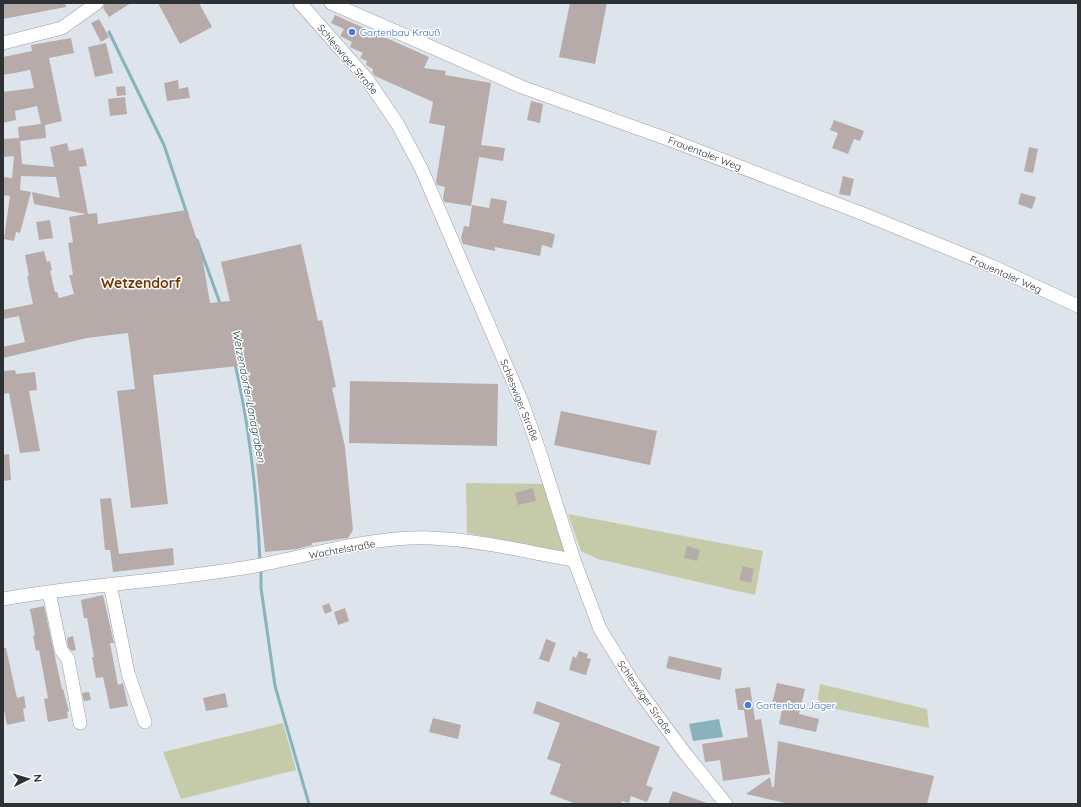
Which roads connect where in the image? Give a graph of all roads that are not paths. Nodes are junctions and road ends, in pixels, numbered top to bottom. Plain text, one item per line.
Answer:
1 (97, 3) edge
2 (300, 3) edge
3 (331, 3) edge
4 (3, 43) edge
5 (1078, 306) edge
6 (574, 560) junction
7 (110, 584) junction
8 (49, 592) junction
9 (3, 599) edge
10 (145, 722) dead end
11 (80, 723) dead end
12 (726, 804) edge

1 - 4 street
2 - 6 street, Schleswiger Straße
3 - 5 street, Frauentaler Weg
6 - 7 street, Wachtelstraße
6 - 12 street, Schleswiger Straße
7 - 8 street, Wachtelstraße
7 - 10 street
8 - 9 street, Wachtelstraße
8 - 11 street

